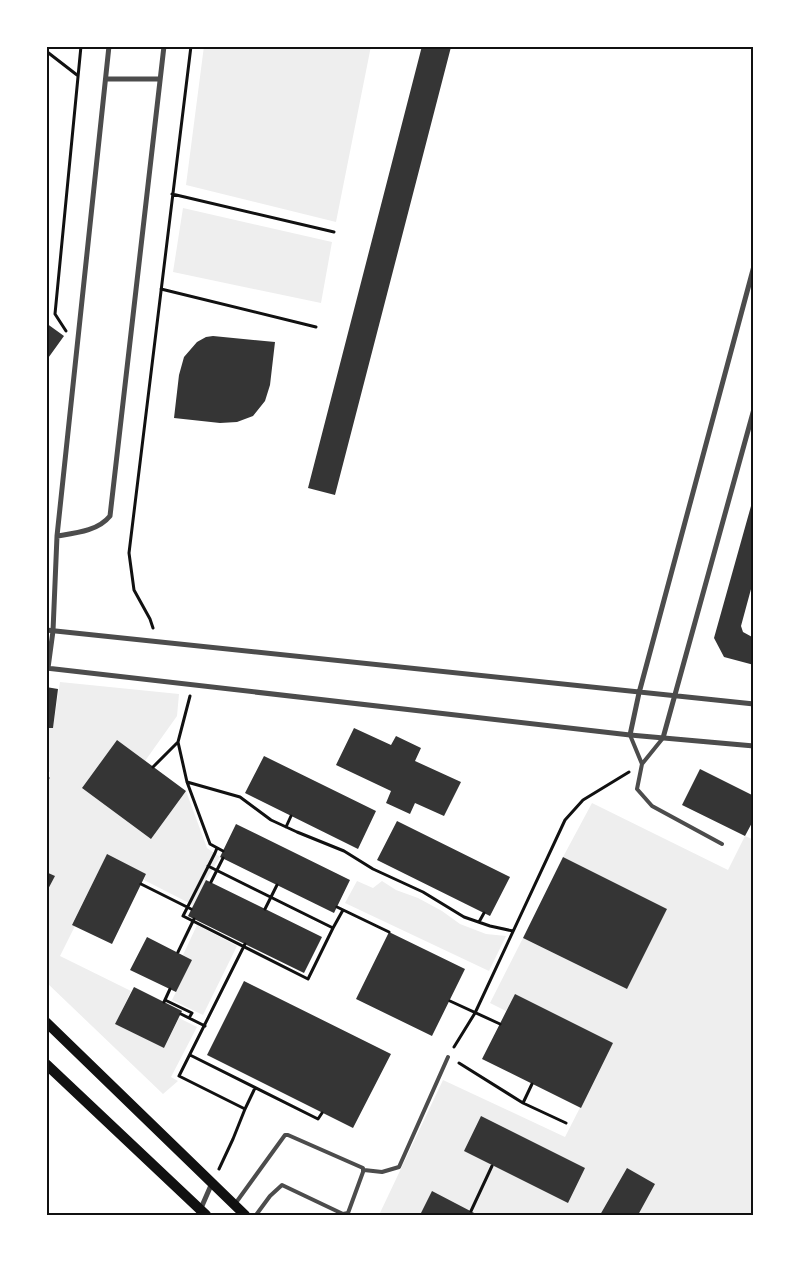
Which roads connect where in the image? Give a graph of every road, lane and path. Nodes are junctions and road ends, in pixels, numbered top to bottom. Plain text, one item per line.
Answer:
1 (81, 46) edge
2 (110, 46) edge
3 (164, 46) edge
4 (191, 46) edge
5 (46, 51) edge
6 (78, 75) junction
7 (106, 79) junction
8 (160, 79) junction
9 (172, 194) junction
10 (334, 232) dead end
11 (754, 268) edge
12 (160, 289) junction
13 (316, 327) dead end
14 (70, 337) dead end
15 (754, 409) edge
16 (57, 536) junction
17 (46, 630) edge
18 (53, 631) junction
19 (158, 643) junction
20 (47, 668) edge
21 (193, 685) junction
22 (639, 693) junction
23 (675, 696) junction
24 (754, 704) edge
25 (630, 735) junction
26 (663, 738) junction
27 (178, 742) junction
28 (754, 746) edge
29 (642, 764) junction
30 (153, 767) dead end
31 (187, 782) junction
32 (291, 816) dead end
33 (286, 827) junction
34 (722, 844) dead end
35 (217, 848) junction
36 (223, 851) dead end
37 (223, 858) dead end
38 (208, 866) junction
39 (217, 870) junction
40 (211, 882) dead end
41 (141, 884) dead end
42 (276, 885) dead end
43 (271, 897) junction
44 (337, 907) dead end
45 (189, 908) junction
46 (265, 909) dead end
47 (343, 910) junction
48 (484, 913) dead end
49 (194, 920) junction
50 (479, 922) junction
51 (333, 928) junction
52 (514, 931) junction
53 (389, 932) dead end
54 (245, 946) junction
55 (178, 952) dead end
56 (170, 990) dead end
57 (450, 1001) dead end
58 (475, 1013) junction
59 (181, 1014) dead end
60 (189, 1018) junction
61 (46, 1022) edge
62 (500, 1024) dead end
63 (205, 1026) junction
64 (190, 1055) junction
65 (448, 1056) junction
66 (46, 1064) edge
67 (532, 1084) dead end
68 (255, 1088) junction
69 (523, 1103) junction
70 (245, 1109) junction
71 (322, 1112) dead end
72 (566, 1123) dead end
73 (492, 1166) dead end
74 (364, 1170) junction
75 (213, 1182) junction
76 (235, 1204) junction
77 (471, 1211) dead end
78 (201, 1213) edge
79 (245, 1215) edge
80 (256, 1215) edge

1 - 6 path
2 - 7 street
3 - 8 street
4 - 9 path
5 - 6 path
6 - 14 path
7 - 8 street
7 - 16 street
8 - 16 street
9 - 10 path
9 - 12 path
11 - 22 street
12 - 13 path
12 - 19 path
15 - 23 street
16 - 18 street
17 - 18 street
18 - 19 street
18 - 20 street
19 - 22 street
20 - 21 street
21 - 25 street
21 - 27 path
22 - 23 street
22 - 25 street
23 - 24 street
23 - 26 street
25 - 26 street
25 - 29 lane
26 - 28 street
26 - 29 lane
27 - 30 path
27 - 31 path
29 - 34 lane
29 - 52 path
31 - 33 path
31 - 35 path
32 - 33 path
33 - 50 path
35 - 36 path
35 - 38 path
37 - 39 path
38 - 39 path
38 - 45 path
39 - 40 path
39 - 43 path
41 - 45 path
42 - 43 path
43 - 46 path
43 - 51 path
44 - 47 path
45 - 49 path
47 - 51 path
47 - 53 path
48 - 50 path
49 - 54 path
49 - 55 path
50 - 52 path
51 - 54 path
52 - 58 path
54 - 63 path
56 - 60 path
57 - 58 path
58 - 62 path
58 - 65 path
59 - 60 path
60 - 63 path
61 - 75 main road
63 - 64 path
64 - 68 path
64 - 70 path
65 - 69 path
65 - 74 lane
66 - 78 main road
67 - 69 path
68 - 70 path
68 - 71 path
69 - 72 path
70 - 75 path
73 - 77 path
74 - 76 lane
74 - 80 lane
75 - 76 main road
75 - 78 street
76 - 79 main road

